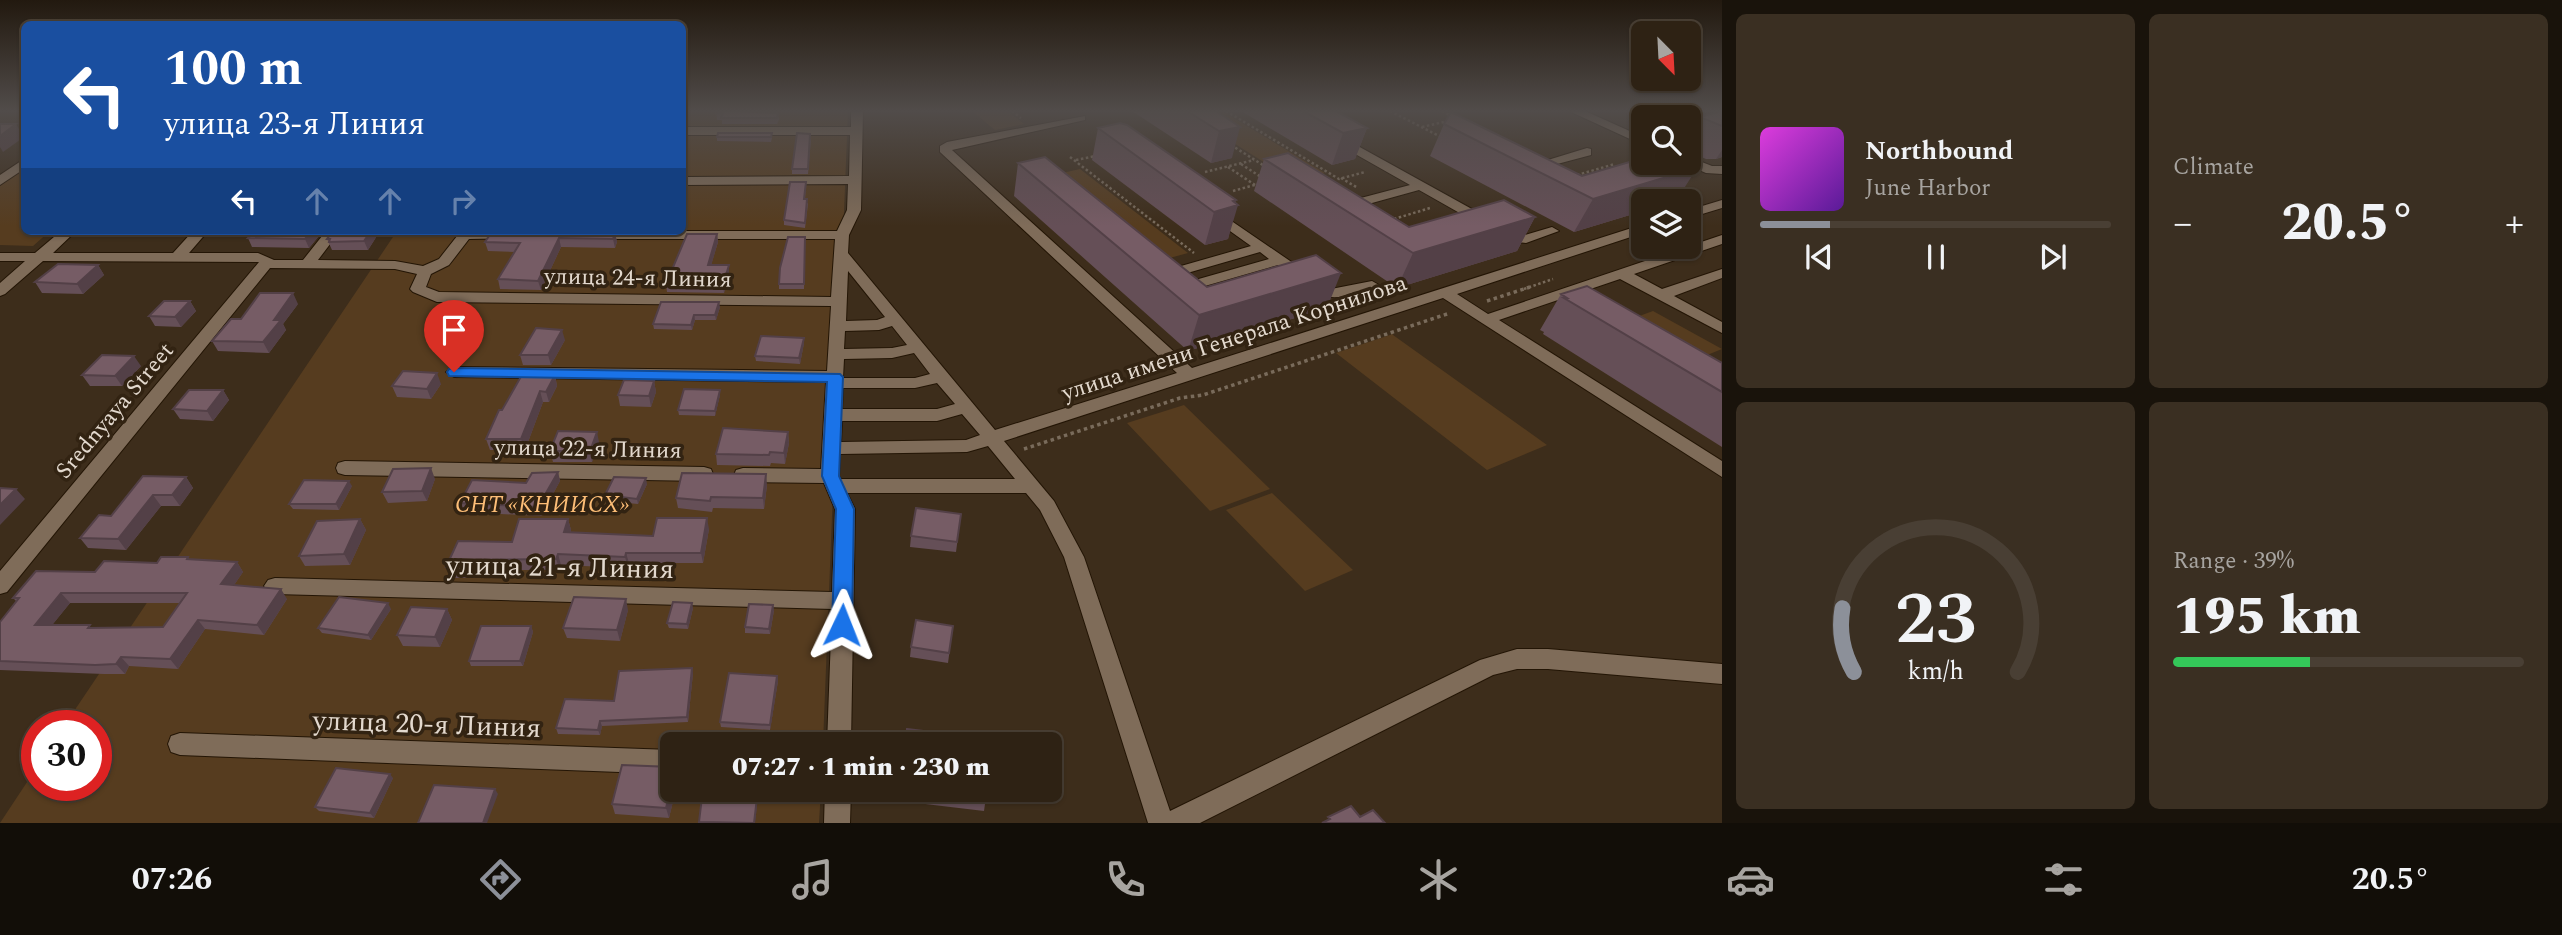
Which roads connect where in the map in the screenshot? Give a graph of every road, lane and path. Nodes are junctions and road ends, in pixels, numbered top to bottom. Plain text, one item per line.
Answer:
1 (856, 149) edge
2 (944, 149) edge
3 (1238, 149) edge
4 (1290, 149) edge
5 (1355, 149) edge
6 (1587, 152) dead end
7 (1097, 156) dead end
8 (1070, 157) dead end
9 (1255, 160) junction
10 (1075, 161) junction
11 (1241, 163) junction
12 (1615, 164) edge
13 (21, 165) edge
14 (1701, 166) edge
15 (1227, 167) junction
16 (1722, 170) edge
17 (1205, 172) dead end
18 (1274, 172) edge
19 (1366, 172) dead end
20 (1566, 178) edge
21 (1339, 179) junction
22 (855, 180) junction
23 (0, 181) edge
24 (686, 181) edge
25 (1269, 181) edge
26 (1329, 181) edge
27 (1531, 181) edge
28 (1262, 183) dead end
29 (1255, 185) junction
30 (1420, 186) junction
31 (1233, 191) dead end
32 (1450, 203) junction
33 (1719, 207) edge
34 (1207, 208) edge
35 (1701, 211) edge
36 (1386, 221) edge
37 (1482, 221) junction
38 (1350, 222) edge
39 (1458, 228) edge
40 (1552, 231) dead end
41 (1631, 233) edge
42 (64, 235) edge
43 (197, 235) edge
44 (330, 235) edge
45 (465, 235) edge
46 (578, 235) edge
47 (1718, 243) edge
48 (842, 244) junction
49 (1262, 247) junction
50 (0, 257) edge
51 (39, 257) junction
52 (177, 257) junction
53 (1280, 260) junction
54 (1207, 263) junction
55 (266, 264) junction
56 (307, 264) junction
57 (425, 271) junction
58 (1621, 273) junction
59 (1722, 273) edge
60 (1299, 274) junction
61 (1560, 277) dead end
62 (1278, 280) edge
63 (1372, 285) dead end
64 (1178, 290) junction
65 (0, 291) edge
66 (1445, 293) junction
67 (1661, 295) junction
68 (1192, 301) edge
69 (838, 302) junction
70 (1468, 307) junction
71 (1714, 317) edge
72 (895, 319) junction
73 (1487, 319) junction
74 (838, 326) junction
75 (1722, 328) edge
76 (918, 346) junction
77 (836, 354) junction
78 (454, 372) dead end
79 (1189, 375) junction
80 (942, 376) junction
81 (835, 380) junction
82 (967, 407) junction
83 (833, 415) junction
84 (992, 438) junction
85 (832, 449) junction
86 (1006, 455) junction
87 (345, 468) dead end
88 (1722, 470) edge
89 (833, 481) junction
90 (1031, 486) junction
91 (0, 586) edge
92 (275, 586) edge
93 (843, 601) junction
94 (1722, 674) edge
95 (839, 732) edge
96 (180, 744) dead end
97 (660, 762) edge
98 (838, 802) edge
99 (837, 823) edge
100 (1161, 823) edge
101 (1173, 823) edge

1 - 22 street
2 - 79 street
3 - 9 path
4 - 21 path
5 - 30 street
6 - 27 street
7 - 10 path
8 - 10 path
9 - 11 path
9 - 18 path
10 - 54 path
11 - 15 path
11 - 25 path
12 - 20 path
13 - 23 street
14 - 16 street
15 - 17 path
15 - 29 path
19 - 21 path
21 - 26 path
22 - 24 street
22 - 48 street
28 - 29 path
29 - 31 path
30 - 32 street
30 - 38 street
32 - 36 path
32 - 37 street
33 - 35 street
34 - 49 street
37 - 39 street
37 - 40 street
41 - 66 street, улица имени Генерала Корнилова
42 - 51 street
43 - 52 street
44 - 56 street
45 - 57 street
46 - 48 street
47 - 58 street
48 - 69 street
48 - 72 street
49 - 53 street
49 - 54 street
50 - 51 street
51 - 52 street
51 - 65 street
52 - 55 street
53 - 60 street
53 - 64 street
54 - 64 street
55 - 56 street
55 - 91 street, Srednyaya Street
56 - 57 street
57 - 69 street, улица 24-я Линия
58 - 67 street
58 - 73 street
59 - 67 street
60 - 62 street
60 - 63 street
61 - 70 path
64 - 68 street
66 - 70 street
66 - 79 street, улица имени Генерала Корнилова
67 - 71 street
69 - 74 street
70 - 73 street
70 - 86 path
71 - 75 street
72 - 74 street
72 - 76 street
73 - 88 street
74 - 77 street
76 - 77 street
76 - 80 street
77 - 81 street
78 - 81 street
79 - 84 street, улица имени Генерала Корнилова
80 - 81 street
80 - 82 street
81 - 83 street
82 - 83 street
82 - 84 street
83 - 85 street
84 - 85 street, улица имени Генерала Корнилова
84 - 86 street
85 - 89 street
86 - 90 street
87 - 89 street, улица 22-я Линия
89 - 90 street, улица 22-я Линия
89 - 93 street
90 - 100 street
92 - 93 street, улица 21-я Линия
93 - 95 street
94 - 101 street
96 - 97 street, улица 20-я Линия
98 - 99 street

